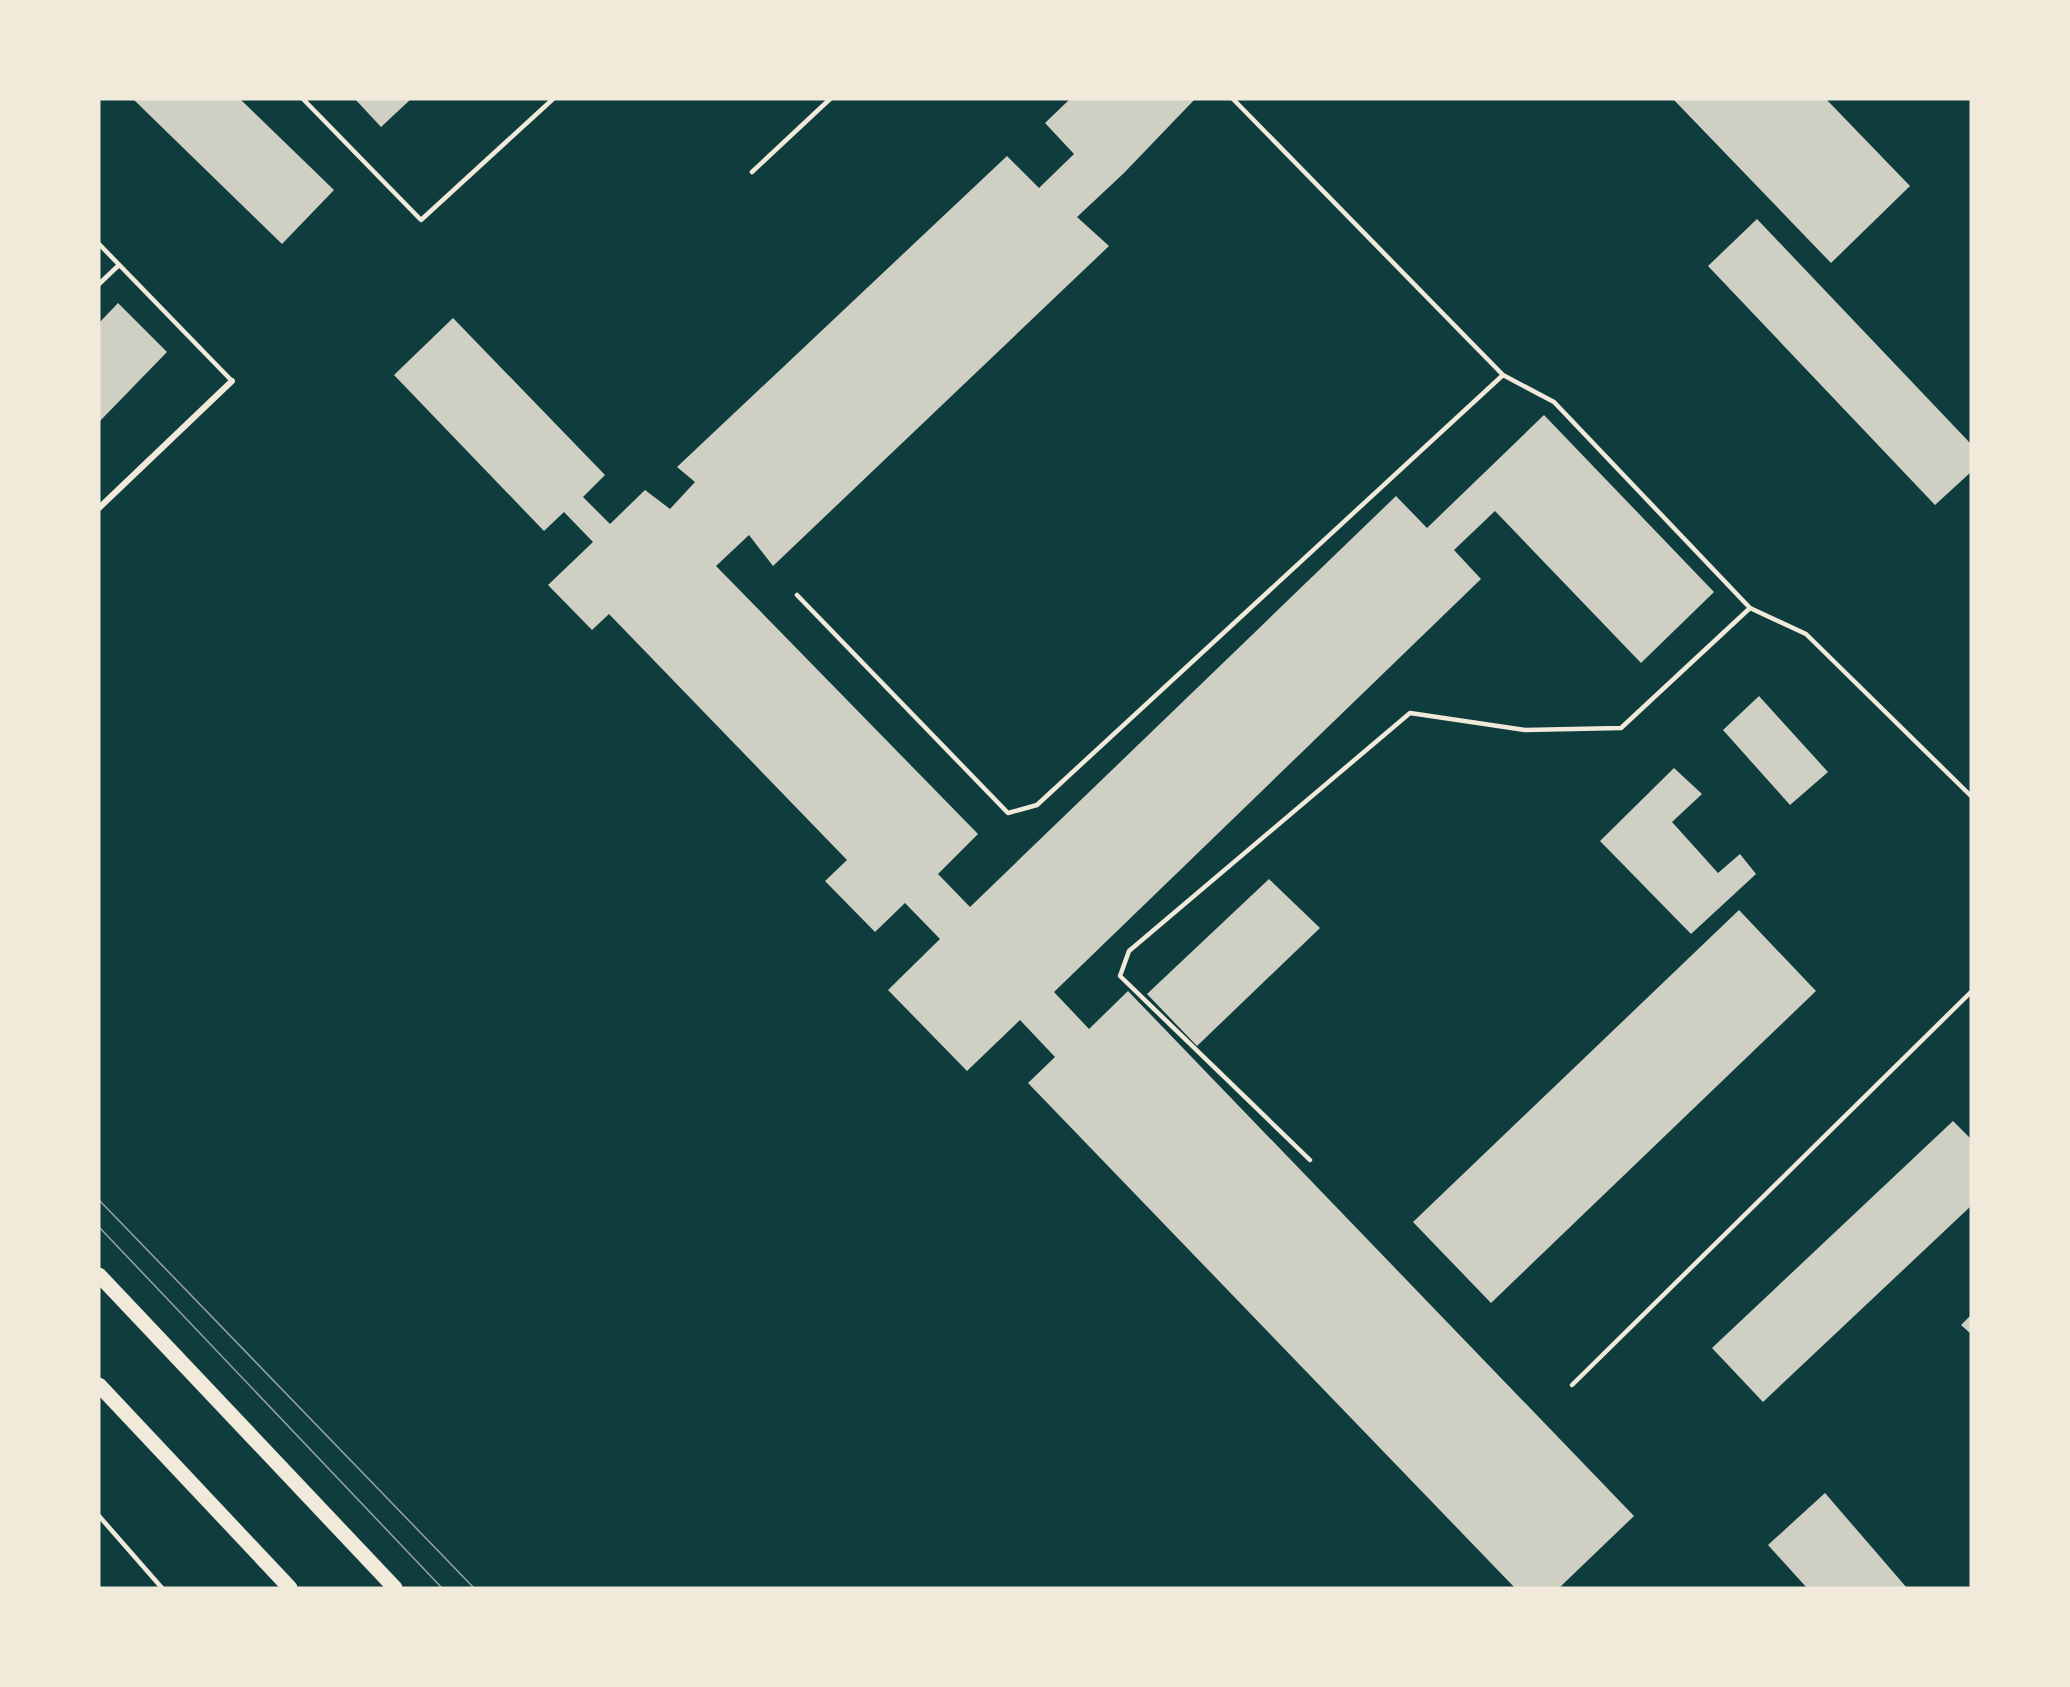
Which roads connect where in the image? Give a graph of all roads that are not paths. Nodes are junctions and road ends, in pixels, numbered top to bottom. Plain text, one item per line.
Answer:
1 (303, 99) edge
2 (553, 99) edge
3 (830, 99) edge
4 (1233, 99) edge
5 (752, 172) dead end
6 (99, 244) edge
7 (119, 265) junction
8 (99, 284) edge
9 (1503, 375) junction
10 (232, 381) joint
11 (99, 508) edge
12 (797, 595) dead end
13 (1750, 608) junction
14 (1971, 796) edge
15 (1971, 992) edge
16 (1310, 1160) dead end
17 (99, 1275) edge
18 (99, 1385) edge
19 (1572, 1385) dead end
20 (99, 1516) edge
21 (162, 1588) edge
22 (290, 1588) edge
23 (396, 1588) edge

1 - 2 lane
3 - 5 lane
4 - 9 lane
6 - 7 lane
7 - 8 lane
7 - 10 lane
9 - 12 lane
9 - 13 lane
10 - 11 street
13 - 14 lane
13 - 16 lane
15 - 19 lane
17 - 23 main road
18 - 22 main road
20 - 21 lane

